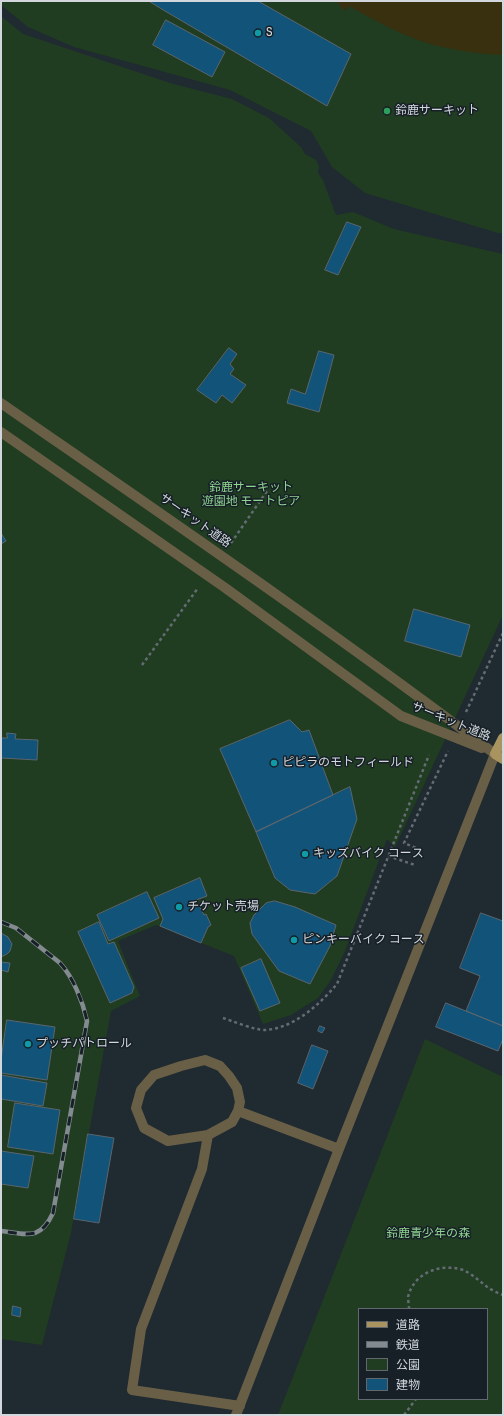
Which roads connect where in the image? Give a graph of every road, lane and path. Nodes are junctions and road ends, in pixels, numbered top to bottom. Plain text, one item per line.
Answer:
1 (1, 403) edge
2 (1, 432) edge
3 (267, 492) dead end
4 (256, 509) dead end
5 (190, 599) dead end
6 (142, 665) dead end
7 (503, 738) edge
8 (429, 755) dead end
9 (499, 756) edge
10 (404, 843) dead end
11 (421, 850) dead end
12 (388, 856) junction
13 (415, 865) dead end
14 (223, 1018) dead end
15 (238, 1111) junction
16 (208, 1135) junction
17 (339, 1149) junction
18 (503, 1296) edge
19 (409, 1308) edge
20 (415, 1400) edge
21 (238, 1410) edge
22 (404, 1415) edge

1 - 9 street, サーキット道路
2 - 9 street, サーキット道路
3 - 4 path
5 - 6 path
7 - 9 main road
8 - 12 path
9 - 17 street
10 - 11 path
12 - 13 path
12 - 14 path
15 - 16 street
15 - 16 street
15 - 17 street
16 - 21 street
17 - 21 street
18 - 19 path
20 - 22 path

